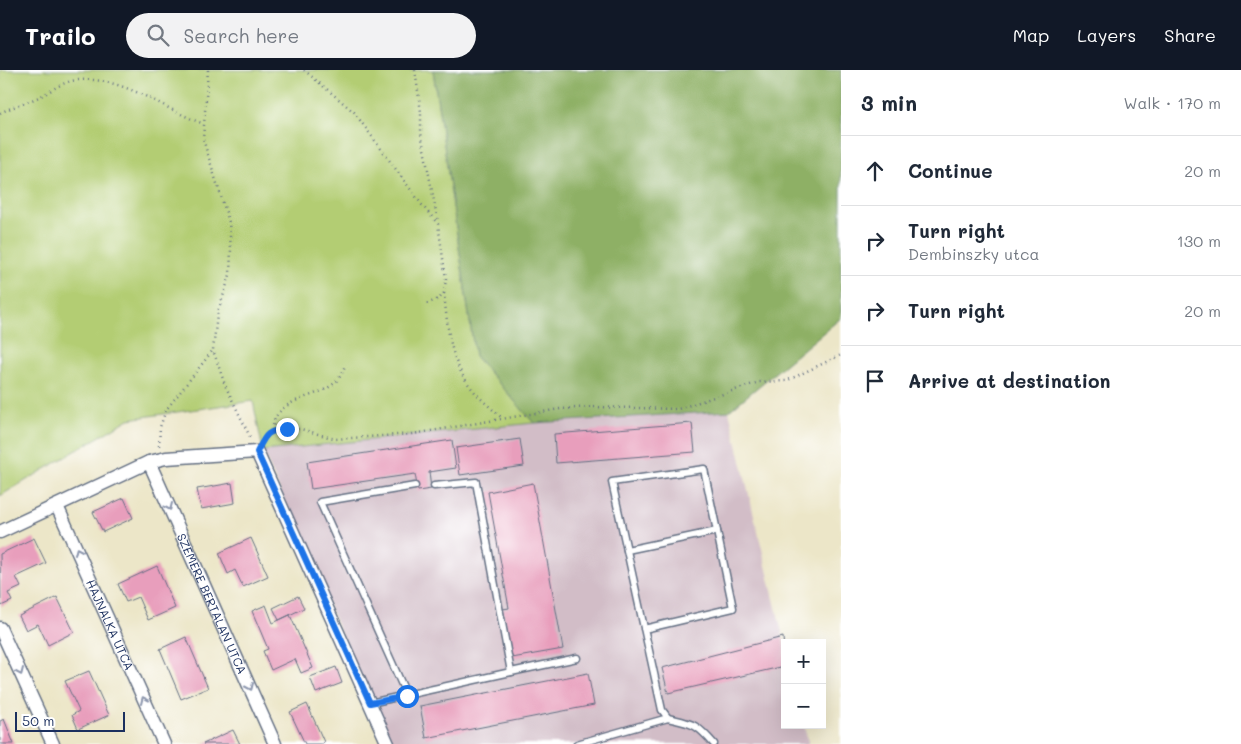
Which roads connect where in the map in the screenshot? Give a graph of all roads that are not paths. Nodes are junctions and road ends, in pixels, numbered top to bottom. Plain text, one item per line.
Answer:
1 (155, 461) junction
2 (415, 486) dead end
3 (434, 486) dead end
4 (57, 506) junction
5 (717, 531) junction
6 (0, 532) edge
7 (627, 550) junction
8 (0, 628) edge
9 (644, 629) junction
10 (577, 658) dead end
11 (511, 672) junction
12 (407, 696) junction
13 (370, 703) junction
14 (668, 718) junction
15 (52, 744) edge
16 (164, 744) edge
17 (275, 744) edge
18 (388, 744) edge
19 (577, 744) edge
20 (714, 744) edge

1 - 4 street
1 - 13 street
1 -> 17 street, SZEMERE BERTALAN UTCA
2 - 12 lane
3 - 11 lane
4 - 6 street
16 -> 4 street, HAJNALKA UTCA
5 - 7 lane
5 - 7 lane
5 - 9 lane
7 - 9 lane
8 -> 15 street
9 - 14 lane
10 - 11 lane
11 - 12 lane
12 - 13 lane
13 - 18 street
14 - 19 lane
14 - 20 lane

